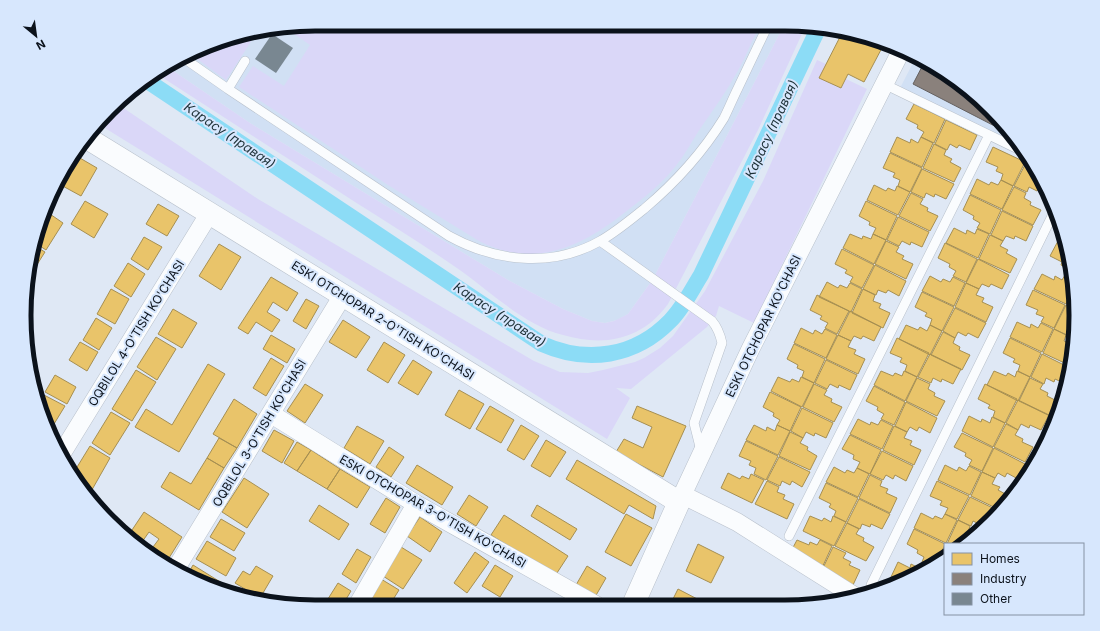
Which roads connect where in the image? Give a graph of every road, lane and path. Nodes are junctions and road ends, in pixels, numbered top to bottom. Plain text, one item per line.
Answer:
1 (765, 31) edge
2 (898, 55) edge
3 (188, 61) edge
4 (245, 61) dead end
5 (884, 84) junction
6 (228, 89) junction
7 (989, 135) junction
8 (91, 141) edge
9 (1014, 147) edge
10 (209, 214) junction
11 (1051, 217) edge
12 (600, 241) junction
13 (343, 295) junction
14 (271, 414) junction
15 (64, 449) edge
16 (702, 454) junction
17 (681, 498) junction
18 (416, 504) junction
19 (789, 536) dead end
20 (178, 565) edge
21 (871, 585) dead end
22 (849, 593) edge
23 (360, 600) edge
24 (587, 600) edge
25 (635, 600) edge

1 - 12 lane
2 - 5 street, ESKI OTCHOPAR KO'CHASI
3 - 6 lane
4 - 6 lane
5 - 7 lane
5 - 16 street, ESKI OTCHOPAR KO'CHASI
6 - 12 lane
7 - 9 lane
7 - 19 lane
8 - 10 street, ESKI OTCHOPAR 2-O'TISH KO'CHASI
10 - 13 street, ESKI OTCHOPAR 2-O'TISH KO'CHASI
10 - 15 street, OQBILOL 4-O'TISH KO'CHASI
11 - 21 lane
12 - 16 lane
13 - 14 street, OQBILOL 3-O'TISH KO'CHASI
13 - 17 street, ESKI OTCHOPAR 2-O'TISH KO'CHASI
14 - 18 street, ESKI OTCHOPAR 3-O'TISH KO'CHASI
14 - 20 street, OQBILOL 3-O'TISH KO'CHASI
16 - 17 street, ESKI OTCHOPAR KO'CHASI
17 - 22 street, ESKI OTCHOPAR 2-O'TISH KO'CHASI
17 - 25 street, ESKI OTCHOPAR KO'CHASI
18 - 23 street
18 - 24 street, ESKI OTCHOPAR 3-O'TISH KO'CHASI

